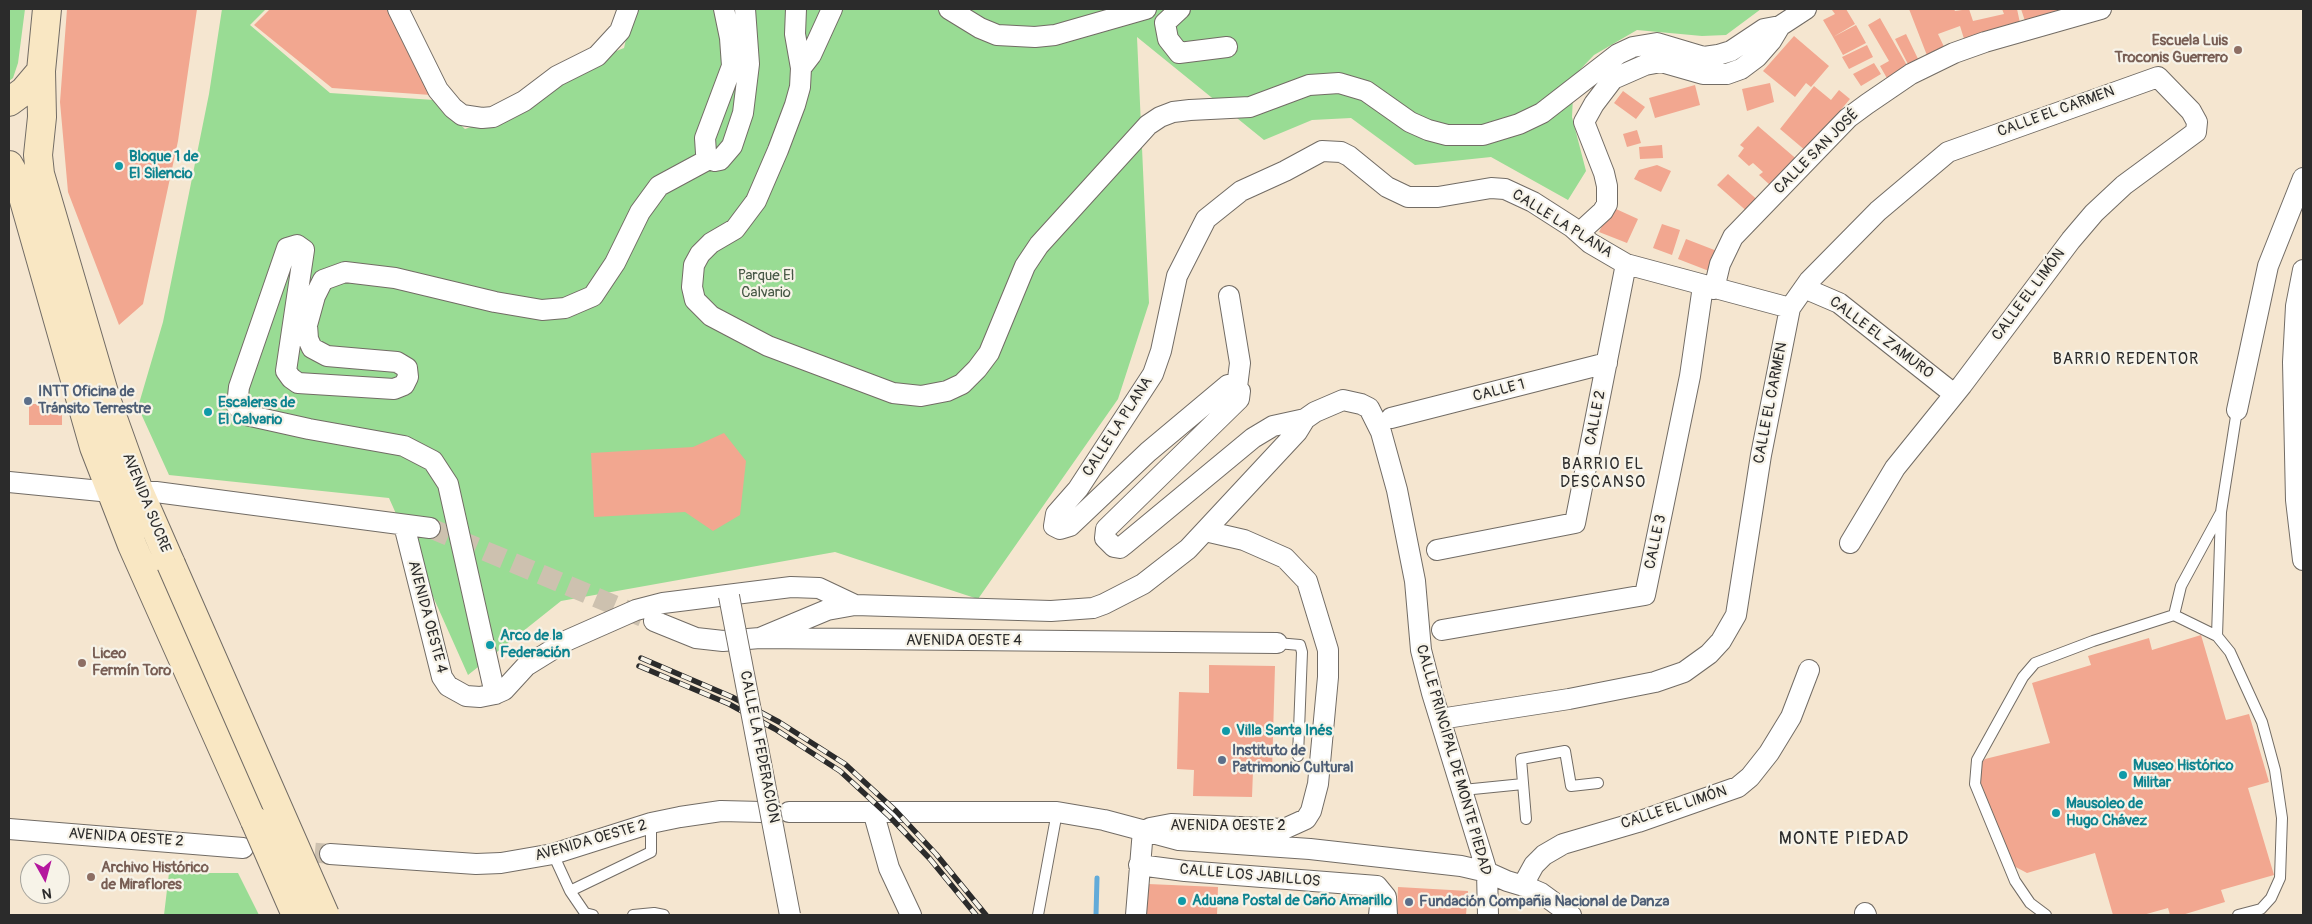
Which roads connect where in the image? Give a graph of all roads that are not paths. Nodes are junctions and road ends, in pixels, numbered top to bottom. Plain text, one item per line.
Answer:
1 (47, 9) edge
2 (398, 9) edge
3 (628, 9) edge
4 (724, 9) edge
5 (745, 9) edge
6 (796, 9) edge
7 (832, 9) edge
8 (949, 9) edge
9 (1146, 9) edge
10 (1180, 9) edge
11 (1806, 9) edge
12 (2101, 9) edge
13 (1780, 26) junction
14 (1227, 47) dead end
15 (801, 68) junction
16 (41, 71) junction
17 (2158, 77) joint
18 (9, 102) edge
19 (709, 159) junction
20 (9, 165) edge
21 (2303, 178) edge
22 (1579, 233) junction
23 (1626, 264) junction
24 (2303, 270) edge
25 (1709, 287) junction
26 (1804, 288) junction
27 (1229, 296) dead end
28 (1790, 308) junction
29 (2299, 340) edge
30 (1607, 364) junction
31 (1236, 387) junction
32 (1954, 394) junction
33 (2238, 410) joint
34 (1391, 418) dead end
35 (1305, 419) junction
36 (9, 482) edge
37 (139, 491) junction
38 (111, 492) junction
39 (2220, 512) junction
40 (404, 525) junction
41 (430, 528) tunnel mouth
42 (1205, 530) junction
43 (1850, 543) dead end
44 (1437, 550) dead end
45 (2303, 560) edge
46 (730, 595) junction
47 (855, 605) junction
48 (2174, 614) junction
49 (654, 621) tunnel mouth
50 (1442, 630) dead end
51 (2217, 636) junction
52 (760, 638) junction
53 (1277, 643) joint
54 (1809, 670) dead end
55 (495, 694) junction
56 (1440, 719) junction
57 (1298, 756) dead end
58 (1523, 784) junction
59 (1598, 784) dead end
60 (1463, 790) junction
61 (873, 811) junction
62 (762, 812) dead end
63 (788, 812) dead end
64 (1057, 812) junction
65 (1526, 819) dead end
66 (651, 823) junction
67 (9, 829) edge
68 (1143, 830) junction
69 (244, 848) dead end
70 (330, 854) tunnel mouth
71 (554, 854) junction
72 (1139, 865) junction
73 (1487, 872) junction
74 (1523, 886) junction
75 (570, 891) junction
76 (1383, 900) edge
77 (1556, 912) edge
78 (296, 915) edge
79 (325, 915) edge
80 (593, 915) edge
81 (633, 915) edge
82 (664, 915) edge
83 (790, 915) edge
84 (911, 915) edge
85 (1038, 915) edge
86 (1136, 915) edge
87 (1374, 915) edge
88 (1488, 915) edge
89 (2046, 915) edge
90 (2238, 915) edge

1 - 16 main road, AVENIDA SUCRE
2 - 3 street
4 - 19 street
5 - 19 street
6 - 15 street
7 - 15 street
8 - 9 street
10 - 14 street
11 - 13 street
12 - 25 street, CALLE SAN JOSÉ
13 - 15 street
13 - 22 street
16 - 18 main road
16 - 37 main road, AVENIDA SUCRE
17 - 26 street, CALLE EL CARMEN
17 - 32 street, CALLE EL LIMÓN
19 - 55 street
20 - 38 main road, AVENIDA SUCRE
21 - 33 street
22 - 23 street, CALLE LA PLANA
22 - 31 street, CALLE LA PLANA
23 - 25 street, CALLE LA PLANA
23 - 30 street, CALLE 2
24 - 29 street
25 - 28 street, CALLE LA PLANA
25 - 50 street, CALLE 3
26 - 28 street, CALLE EL CARMEN
26 - 32 street, CALLE EL ZAMURO
27 - 31 street
28 - 56 street, CALLE EL CARMEN
29 - 45 street
30 - 34 street, CALLE 1
30 - 44 street, CALLE 2
31 - 35 street
32 - 43 street, CALLE EL LIMÓN
33 - 39 lane
35 - 42 street, CALLE PRINCIPAL DE MONTE PIEDAD
35 - 56 street, CALLE PRINCIPAL DE MONTE PIEDAD
36 - 38 street
37 - 38 street
37 - 40 street
37 - 79 main road, AVENIDA SUCRE, bridge
38 - 78 main road, AVENIDA SUCRE, bridge
39 - 48 lane
39 - 51 lane
40 - 41 street
40 - 55 street, AVENIDA OESTE 4
42 - 47 street, CALLE PRINCIPAL DE MONTE PIEDAD
42 - 68 street, AVENIDA OESTE 2
46 - 47 street
46 - 55 street
46 - 83 street, CALLE LA FEDERACIÓN, bridge
47 - 52 street, CALLE PRINCIPAL DE MONTE PIEDAD
48 - 51 lane
48 - 89 lane
49 - 52 street, AVENIDA OESTE 4
51 - 90 lane
52 - 53 street, AVENIDA OESTE 4
53 - 57 lane
54 - 74 street, CALLE EL LIMÓN
56 - 60 street, CALLE PRINCIPAL DE MONTE PIEDAD
58 - 59 lane
58 - 60 lane
58 - 65 lane
60 - 73 street, CALLE PRINCIPAL DE MONTE PIEDAD
61 - 63 street, AVENIDA OESTE 2
61 - 64 street, AVENIDA OESTE 2
61 - 84 street
62 - 66 street, AVENIDA OESTE 2
64 - 68 street, AVENIDA OESTE 2
64 - 85 lane
66 - 71 street, AVENIDA OESTE 2
66 - 75 lane
67 - 69 street, AVENIDA OESTE 2
68 - 72 street
68 - 73 street
70 - 71 street, AVENIDA OESTE 2
71 - 75 lane
72 - 76 street, CALLE LOS JABILLOS
72 - 86 street
73 - 74 street
73 - 88 street, CALLE PRINCIPAL DE MONTE PIEDAD
74 - 77 street
75 - 80 lane
76 - 87 lane
81 - 82 lane

